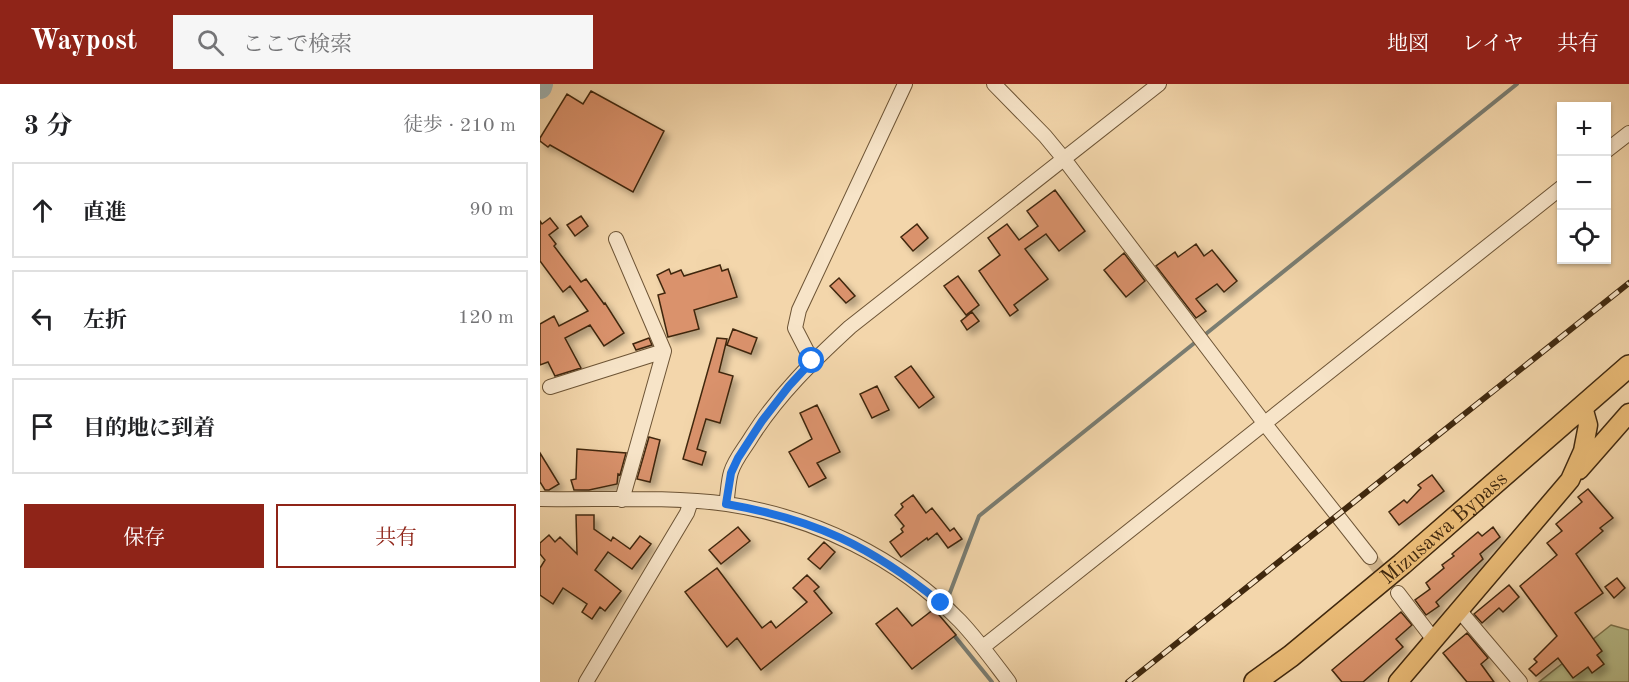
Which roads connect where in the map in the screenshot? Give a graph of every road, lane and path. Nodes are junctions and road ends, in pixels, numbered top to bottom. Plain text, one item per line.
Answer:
1 (905, 84) edge
2 (994, 84) edge
3 (1159, 84) edge
4 (1629, 133) edge
5 (1611, 147) edge
6 (1064, 159) junction
7 (1557, 191) edge
8 (616, 239) dead end
9 (664, 351) junction
10 (812, 361) junction
11 (1629, 366) edge
12 (550, 387) dead end
13 (1583, 406) junction
14 (1629, 413) edge
15 (1265, 424) junction
16 (1570, 480) junction
17 (540, 499) edge
18 (622, 500) junction
19 (691, 501) junction
20 (726, 504) junction
21 (1370, 557) tunnel mouth
22 (1398, 593) tunnel mouth
23 (1459, 610) junction
24 (1434, 640) junction
25 (983, 647) junction
26 (586, 682) edge
27 (1009, 682) edge
28 (1255, 682) edge
29 (1398, 682) edge
30 (1520, 682) edge

1 - 10 street
2 - 6 street
3 - 6 street
4 - 5 street
6 - 10 street
6 - 15 street
7 - 15 street
8 - 9 street
9 - 12 street
9 - 18 street
10 - 20 street
11 - 13 highway, Mizusawa Bypass
13 - 16 main road
13 - 28 highway, Mizusawa Bypass
14 - 16 main road
15 - 21 street
15 - 25 street
16 - 23 main road
17 - 18 street
18 - 19 street
19 - 20 street
19 - 26 street
20 - 25 street
22 - 24 street
23 - 24 main road
23 - 30 street
24 - 29 main road
25 - 27 street

